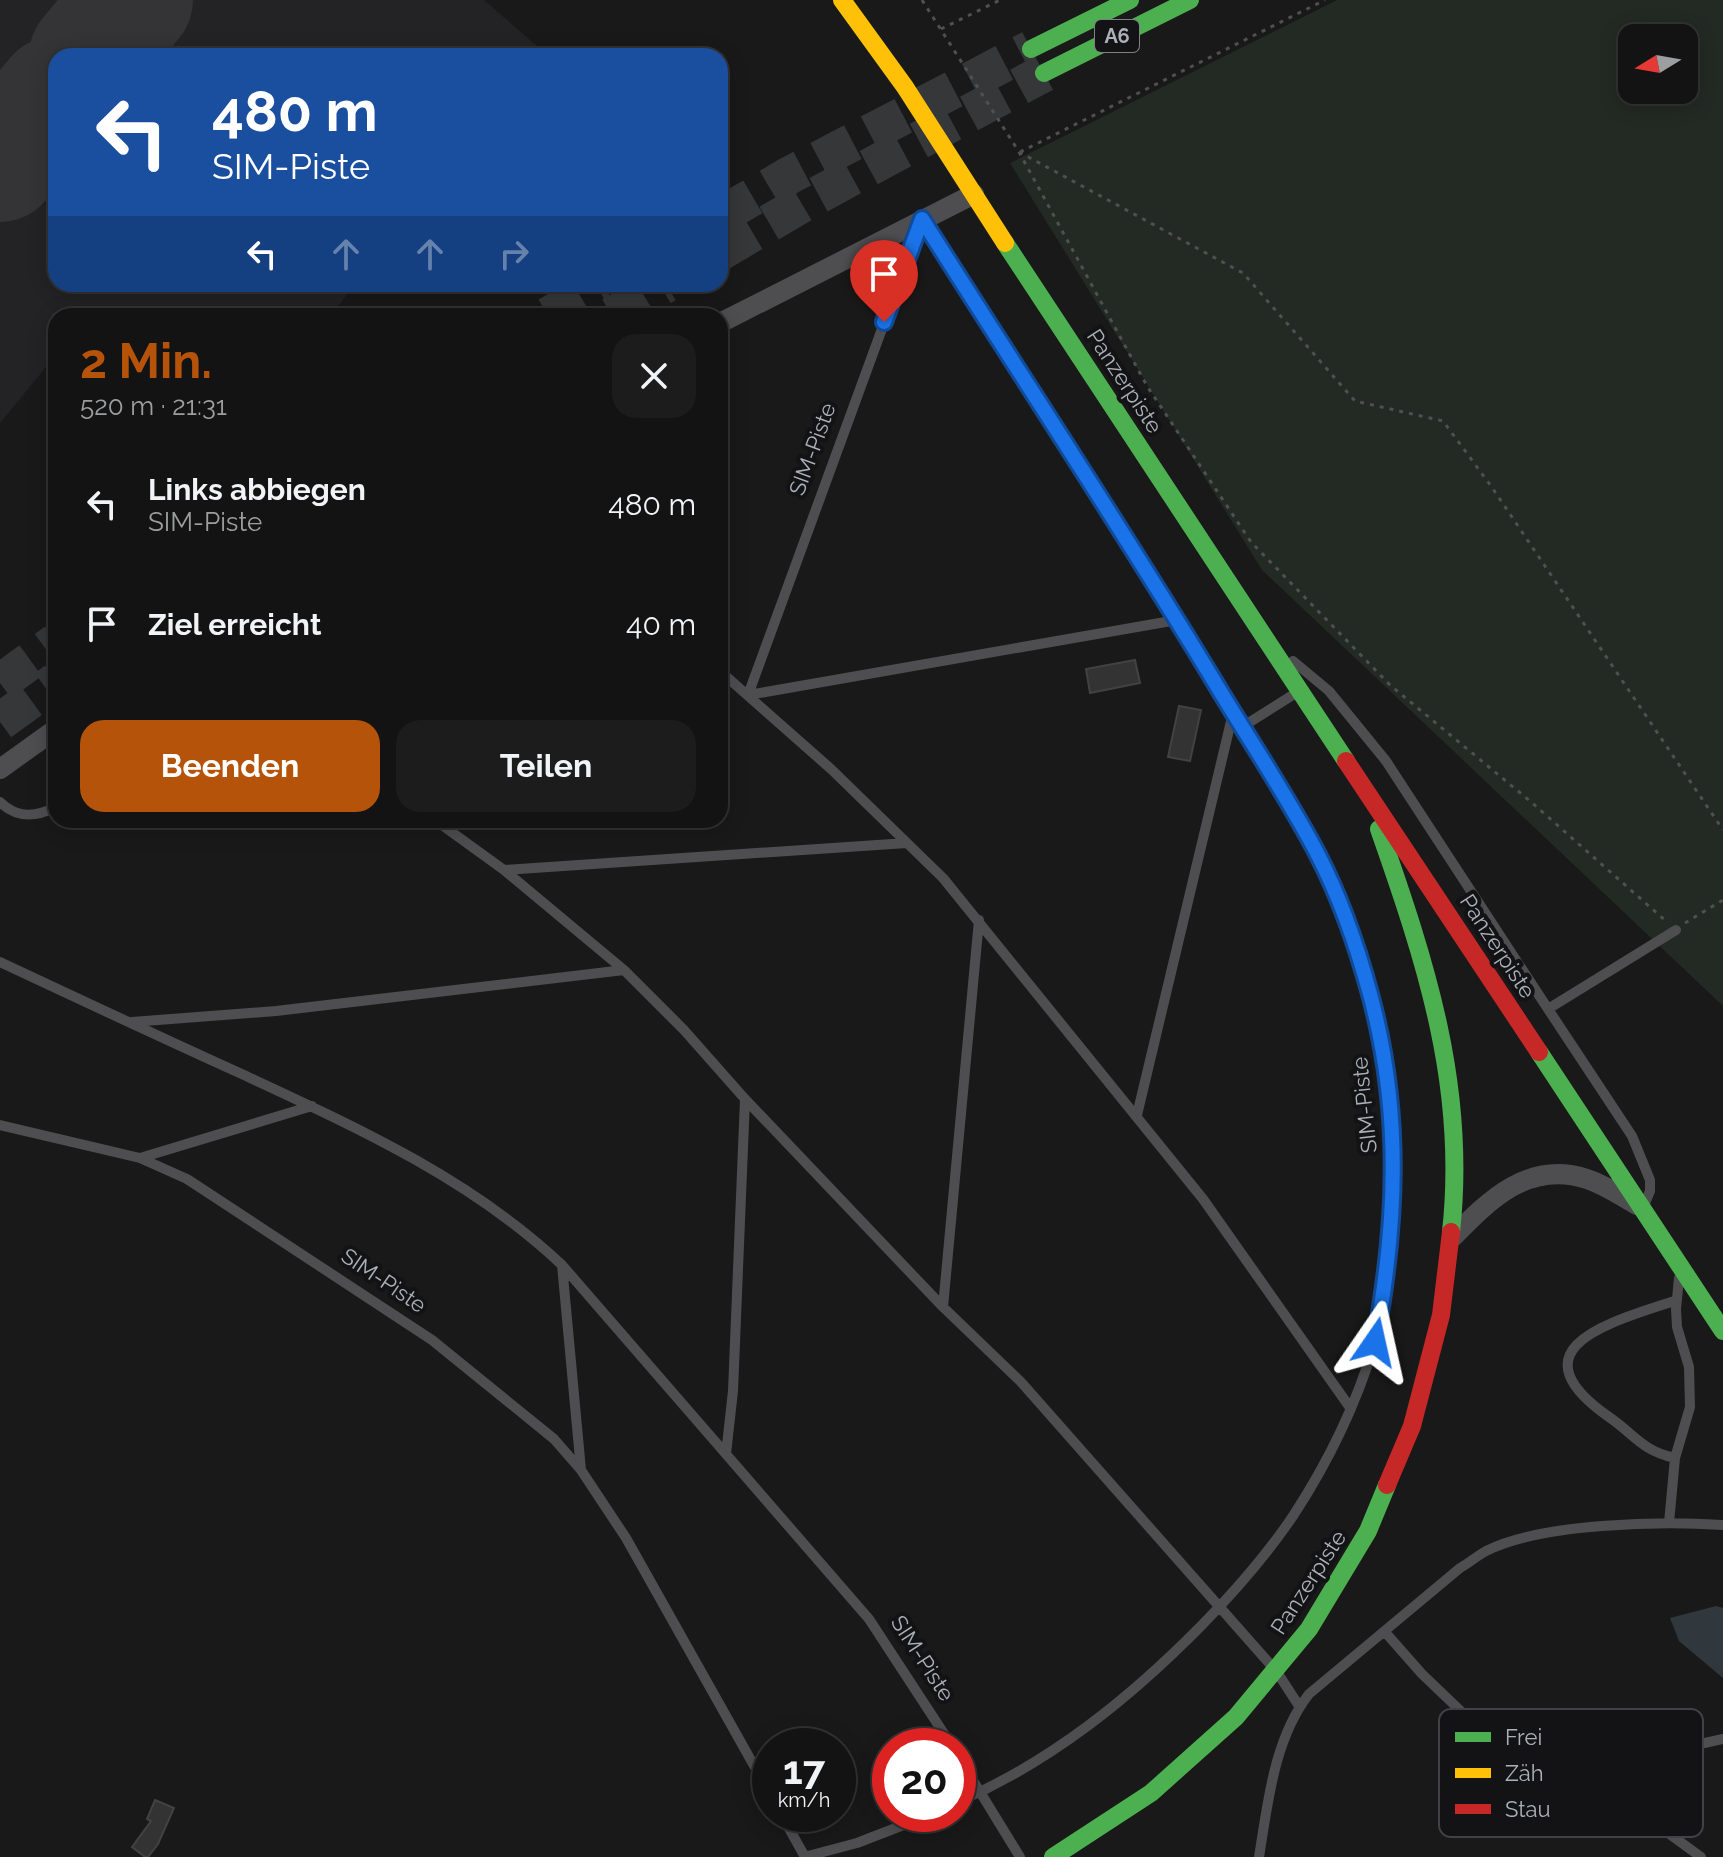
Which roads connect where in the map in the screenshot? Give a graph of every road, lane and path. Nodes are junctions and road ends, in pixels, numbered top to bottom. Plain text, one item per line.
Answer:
1 (842, 0) edge
2 (922, 0) edge
3 (1000, 0) edge
4 (1130, 0) edge
5 (1190, 0) edge
6 (1325, 0) edge
7 (941, 29) junction
8 (1031, 49) tunnel mouth
9 (1044, 73) tunnel mouth
10 (1019, 152) junction
11 (974, 194) junction
12 (922, 219) junction
13 (728, 319) edge
14 (1177, 620) junction
15 (1268, 641) junction
16 (728, 678) edge
17 (1301, 690) junction
18 (748, 695) junction
19 (1233, 713) junction
20 (1242, 727) junction
21 (48, 735) edge
22 (0, 769) edge
23 (1366, 790) junction
24 (0, 802) edge
25 (48, 810) edge
26 (446, 828) edge
27 (1723, 830) edge
28 (907, 843) junction
29 (504, 870) junction
30 (1723, 900) edge
31 (979, 920) junction
32 (1676, 930) junction
33 (0, 962) edge
34 (624, 970) junction
35 (1548, 1009) junction
36 (130, 1023) junction
37 (745, 1099) junction
38 (312, 1106) junction
39 (1137, 1115) junction
40 (0, 1125) edge
41 (140, 1158) junction
42 (1641, 1208) junction
43 (1453, 1237) junction
44 (562, 1265) junction
45 (1681, 1267) junction
46 (1677, 1300) junction
47 (943, 1307) junction
48 (1723, 1331) edge
49 (1351, 1409) junction
50 (726, 1454) junction
51 (1675, 1458) junction
52 (581, 1470) junction
53 (1669, 1523) junction
54 (1723, 1525) edge
55 (1220, 1606) junction
56 (1385, 1632) junction
57 (1277, 1672) junction
58 (1299, 1706) junction
59 (1459, 1709) edge
60 (940, 1728) edge
61 (1723, 1739) edge
62 (1703, 1743) edge
63 (752, 1762) edge
64 (976, 1784) edge
65 (981, 1792) junction
66 (976, 1794) edge
67 (791, 1832) edge
68 (885, 1832) edge
69 (1674, 1837) edge
70 (1261, 1843) junction
71 (804, 1857) edge
72 (1020, 1857) edge
73 (1053, 1857) edge
74 (1259, 1857) edge
75 (1268, 1857) edge
76 (1701, 1857) edge

1 - 11 main road, Panzerpiste
2 - 7 path
3 - 7 path
4 - 8 main road, A6
5 - 9 main road, A6
6 - 10 path
7 - 10 path
10 - 27 path
10 - 32 path
11 - 12 street
11 - 15 main road, Panzerpiste
12 - 13 street
12 - 14 lane, SIM-Piste
12 - 18 lane, SIM-Piste
14 - 18 lane
14 - 19 lane, SIM-Piste
15 - 17 main road, Panzerpiste
15 - 35 lane
16 - 18 lane
17 - 20 lane
17 - 23 main road, Panzerpiste
18 - 28 lane
19 - 20 lane, SIM-Piste
19 - 39 lane
20 - 49 lane, SIM-Piste
21 - 22 street
23 - 42 main road, Panzerpiste
23 - 43 main road, Panzerpiste
24 - 25 lane
26 - 29 lane
28 - 29 lane
28 - 31 lane
29 - 34 lane
30 - 32 path
31 - 39 lane
31 - 47 lane
32 - 35 lane
33 - 36 lane, SIM-Piste
34 - 36 lane, SIM-Piste
34 - 37 lane
35 - 42 lane
36 - 38 lane, SIM-Piste
37 - 47 lane
37 - 50 lane
38 - 41 lane
38 - 44 lane, SIM-Piste
39 - 49 lane
40 - 41 lane, SIM-Piste
41 - 52 lane, SIM-Piste
42 - 43 street, Panzerpiste
42 - 45 main road, Panzerpiste
43 - 57 main road, Panzerpiste
44 - 50 lane, SIM-Piste
44 - 52 lane, SIM-Piste
45 - 46 lane
45 - 48 main road, Panzerpiste
46 - 51 lane
46 - 51 lane
47 - 55 lane
49 - 55 lane, SIM-Piste
50 - 60 lane, SIM-Piste
51 - 53 lane
52 - 63 lane, SIM-Piste
53 - 54 lane
53 - 56 lane
55 - 57 lane
55 - 65 lane, SIM-Piste
56 - 58 lane
56 - 59 lane
57 - 58 lane
57 - 73 main road, Panzerpiste
58 - 70 lane
61 - 62 lane
64 - 65 lane
65 - 66 lane, SIM-Piste
65 - 72 lane
67 - 71 lane
68 - 71 lane
69 - 76 lane
70 - 74 lane
70 - 75 lane

